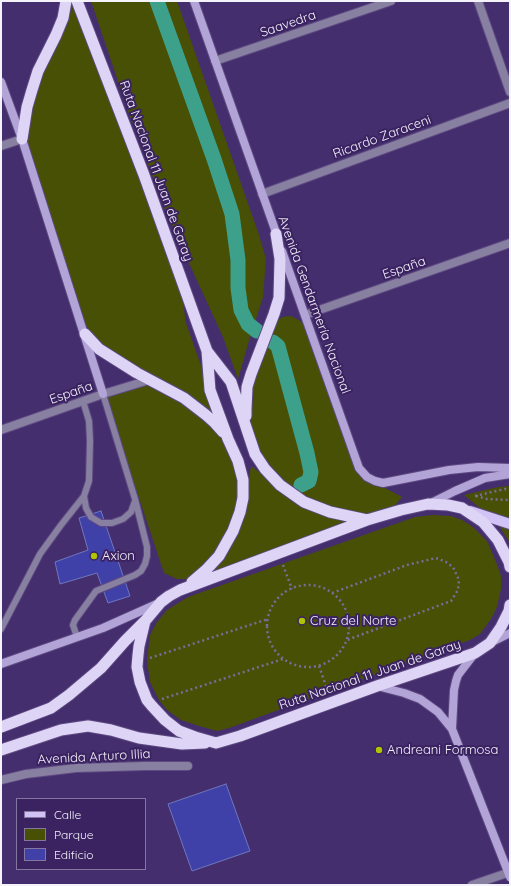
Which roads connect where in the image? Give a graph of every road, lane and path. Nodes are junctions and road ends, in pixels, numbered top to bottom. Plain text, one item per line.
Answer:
1 (66, 1) edge
2 (77, 1) edge
3 (194, 1) edge
4 (392, 1) edge
5 (478, 1) edge
6 (215, 61) junction
7 (1, 82) edge
8 (510, 92) edge
9 (510, 103) edge
10 (22, 138) junction
11 (1, 146) edge
12 (262, 194) junction
13 (276, 234) junction
14 (510, 243) edge
15 (305, 315) junction
16 (85, 334) junction
17 (207, 351) junction
18 (149, 380) junction
19 (103, 394) junction
20 (83, 401) junction
21 (247, 429) junction
22 (1, 430) edge
23 (228, 439) junction
24 (510, 468) edge
25 (510, 474) edge
26 (510, 490) edge
27 (84, 496) junction
28 (135, 499) junction
29 (510, 500) edge
30 (428, 504) junction
31 (462, 508) junction
32 (368, 520) junction
33 (510, 524) edge
34 (279, 554) junction
35 (510, 567) edge
36 (292, 589) junction
37 (180, 590) junction
38 (332, 593) junction
39 (161, 602) junction
40 (510, 608) edge
41 (268, 619) junction
42 (145, 621) junction
43 (1, 630) edge
44 (510, 633) edge
45 (77, 637) junction
46 (347, 640) junction
47 (490, 643) junction
48 (475, 653) junction
49 (148, 654) dead end
50 (283, 659) junction
51 (1, 664) edge
52 (319, 666) junction
53 (377, 686) junction
54 (321, 694) dead end
55 (330, 697) junction
56 (152, 706) junction
57 (1, 727) edge
58 (452, 729) junction
59 (216, 743) junction
60 (1, 750) edge
61 (188, 766) dead end
62 (1, 780) edge
63 (509, 873) edge
64 (472, 885) edge

1 - 10 highway
2 - 17 highway, Ruta Nacional 11 Juan de Garay
3 - 6 main road, Avenida Gendarmería Nacional
4 - 6 street, Saavedra
5 - 8 street
6 - 12 main road, Avenida Gendarmería Nacional
7 - 10 main road
9 - 12 street, Ricardo Zaraceni
10 - 11 street
10 - 16 main road
12 - 13 main road, Avenida Gendarmería Nacional
13 - 15 main road, Avenida Gendarmería Nacional
13 - 21 highway
14 - 15 street, España
15 - 24 main road, Avenida Gendarmería Nacional
16 - 18 highway
16 - 19 main road
17 - 21 highway, Ruta Nacional 11 Juan de Garay
17 - 23 highway, Ruta Nacional 11 Juan de Garay
18 - 19 street, España
18 - 23 highway
19 - 20 street, España
19 - 28 lane
20 - 22 street, España
20 - 27 lane
21 - 32 highway, Ruta Nacional 11 Juan de Garay
23 - 37 highway, Ruta Nacional 11 Juan de Garay
25 - 30 main road
26 - 29 path
27 - 28 lane
27 - 43 lane
28 - 45 lane
30 - 31 highway, Ruta Nacional 11 Juan de Garay
30 - 32 highway, Ruta Nacional 11 Juan de Garay
31 - 33 main road
31 - 35 highway, Ruta Nacional 11 Juan de Garay
32 - 34 highway, Ruta Nacional 11 Juan de Garay
34 - 36 path
34 - 37 highway, Ruta Nacional 11 Juan de Garay
36 - 38 path
36 - 41 path
37 - 39 highway, Ruta Nacional 11 Juan de Garay
38 - 46 path
38 - 46 path
39 - 42 highway, Ruta Nacional 11 Juan de Garay
39 - 45 main road
40 - 47 highway, Ruta Nacional 11 Juan de Garay
41 - 49 path
41 - 50 path
42 - 56 highway, Ruta Nacional 11 Juan de Garay
42 - 57 highway, Ruta Nacional 11 Juan de Garay
44 - 47 main road
45 - 51 main road
46 - 52 path
47 - 48 highway, Ruta Nacional 11 Juan de Garay
48 - 53 highway, Ruta Nacional 11 Juan de Garay
48 - 58 main road
50 - 52 path
50 - 56 path
52 - 55 path
53 - 55 highway, Ruta Nacional 11 Juan de Garay
53 - 58 main road
54 - 55 path
55 - 59 highway, Ruta Nacional 11 Juan de Garay
56 - 59 highway, Ruta Nacional 11 Juan de Garay
58 - 63 main road
59 - 60 highway, Ruta Nacional 11 Juan de Garay
61 - 62 street, Avenida Arturo Illia
63 - 64 street

